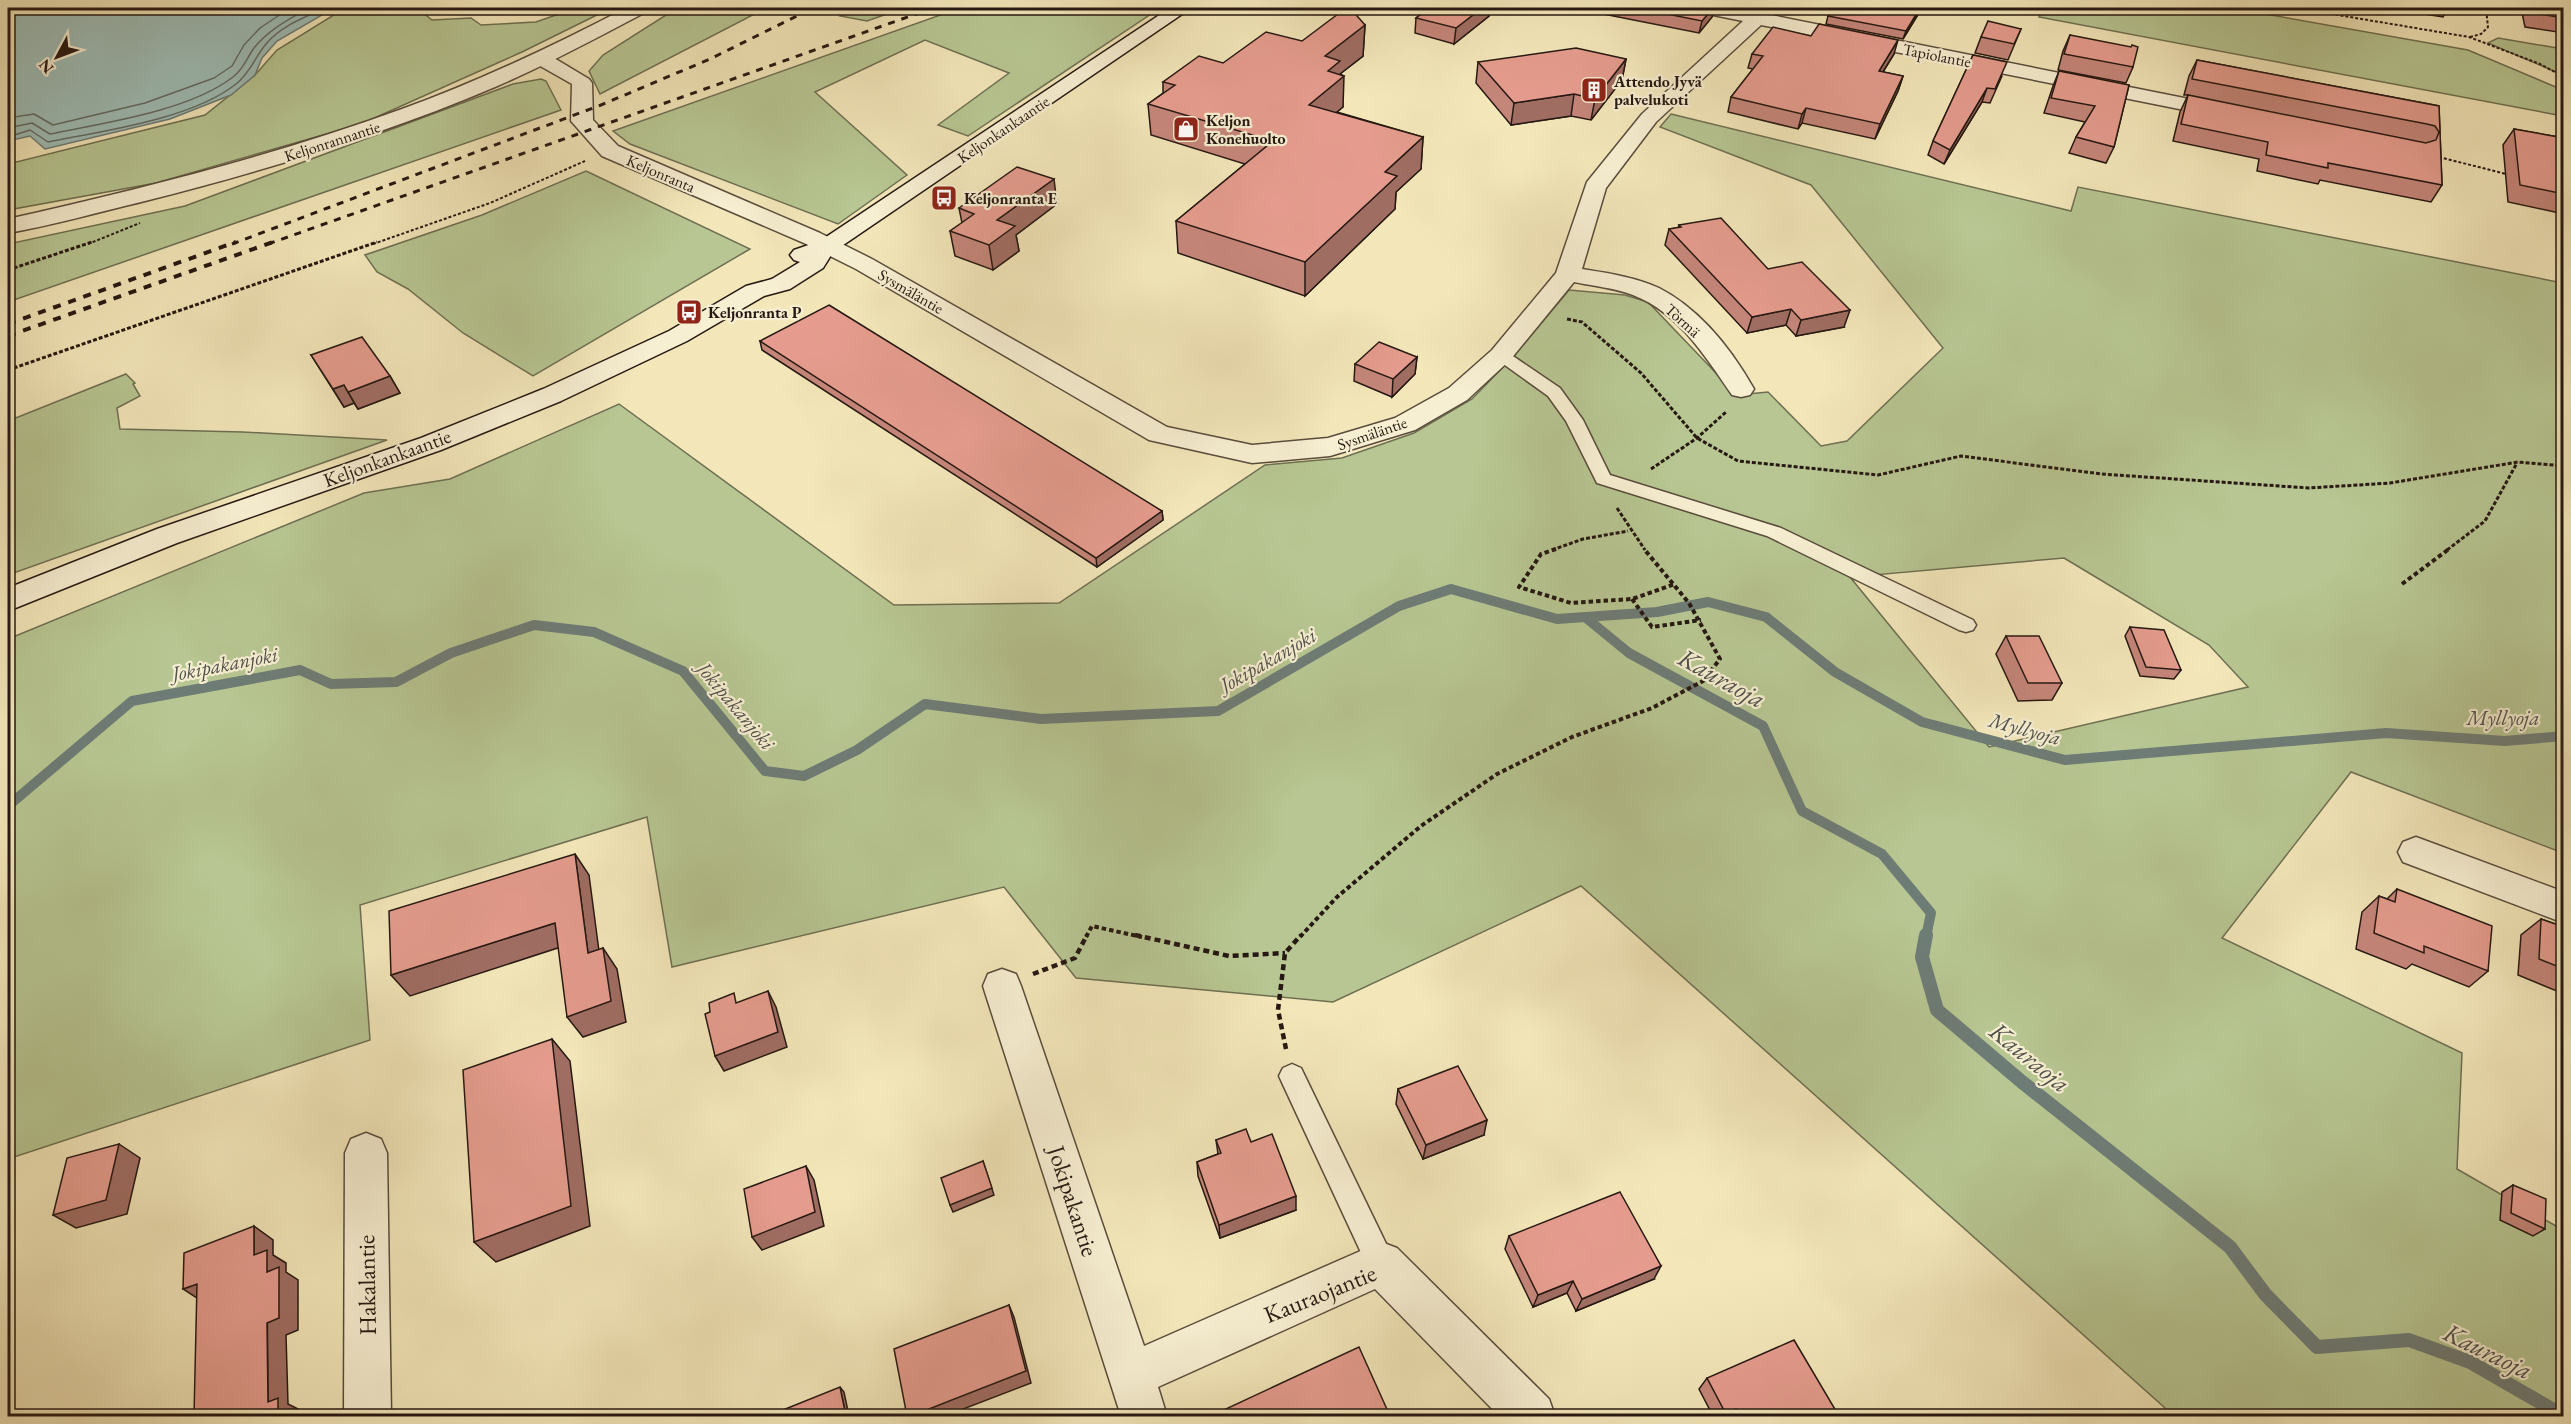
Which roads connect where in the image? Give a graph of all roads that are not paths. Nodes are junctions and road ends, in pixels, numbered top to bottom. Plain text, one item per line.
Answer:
1 (639, 8) edge
2 (1182, 8) edge
3 (1705, 8) edge
4 (1763, 13) edge
5 (542, 59) junction
6 (2252, 118) edge
7 (8, 226) edge
8 (826, 248) junction
9 (1568, 274) junction
10 (1501, 355) junction
11 (1741, 389) road end
12 (8, 600) edge
13 (1966, 625) dead end
14 (2416, 852) dead end
15 (2564, 908) edge
16 (1002, 986) road end
17 (1292, 1076) road end
18 (366, 1153) dead end
19 (1381, 1264) junction
20 (1137, 1396) edge
21 (368, 1416) edge
22 (1532, 1416) edge

1 - 5 street, Keljonrannantie
2 - 8 street, Keljonkankaantie
3 - 4 street, Tapiolantie
4 - 6 street, Tapiolantie
4 - 9 street, Sysmäläntie
5 - 7 street, Keljonrannantie
5 - 8 street, Keljonranta
8 - 10 street, Sysmäläntie
8 - 12 street, Keljonkankaantie
9 - 10 street, Sysmäläntie
9 - 11 street, Törmä
10 - 13 lane
14 - 15 street
16 - 20 street, Jokipakantie
17 - 19 lane
18 - 21 street, Hakalantie
19 - 20 street, Kauraojantie
19 - 22 street, Kauraojantie

